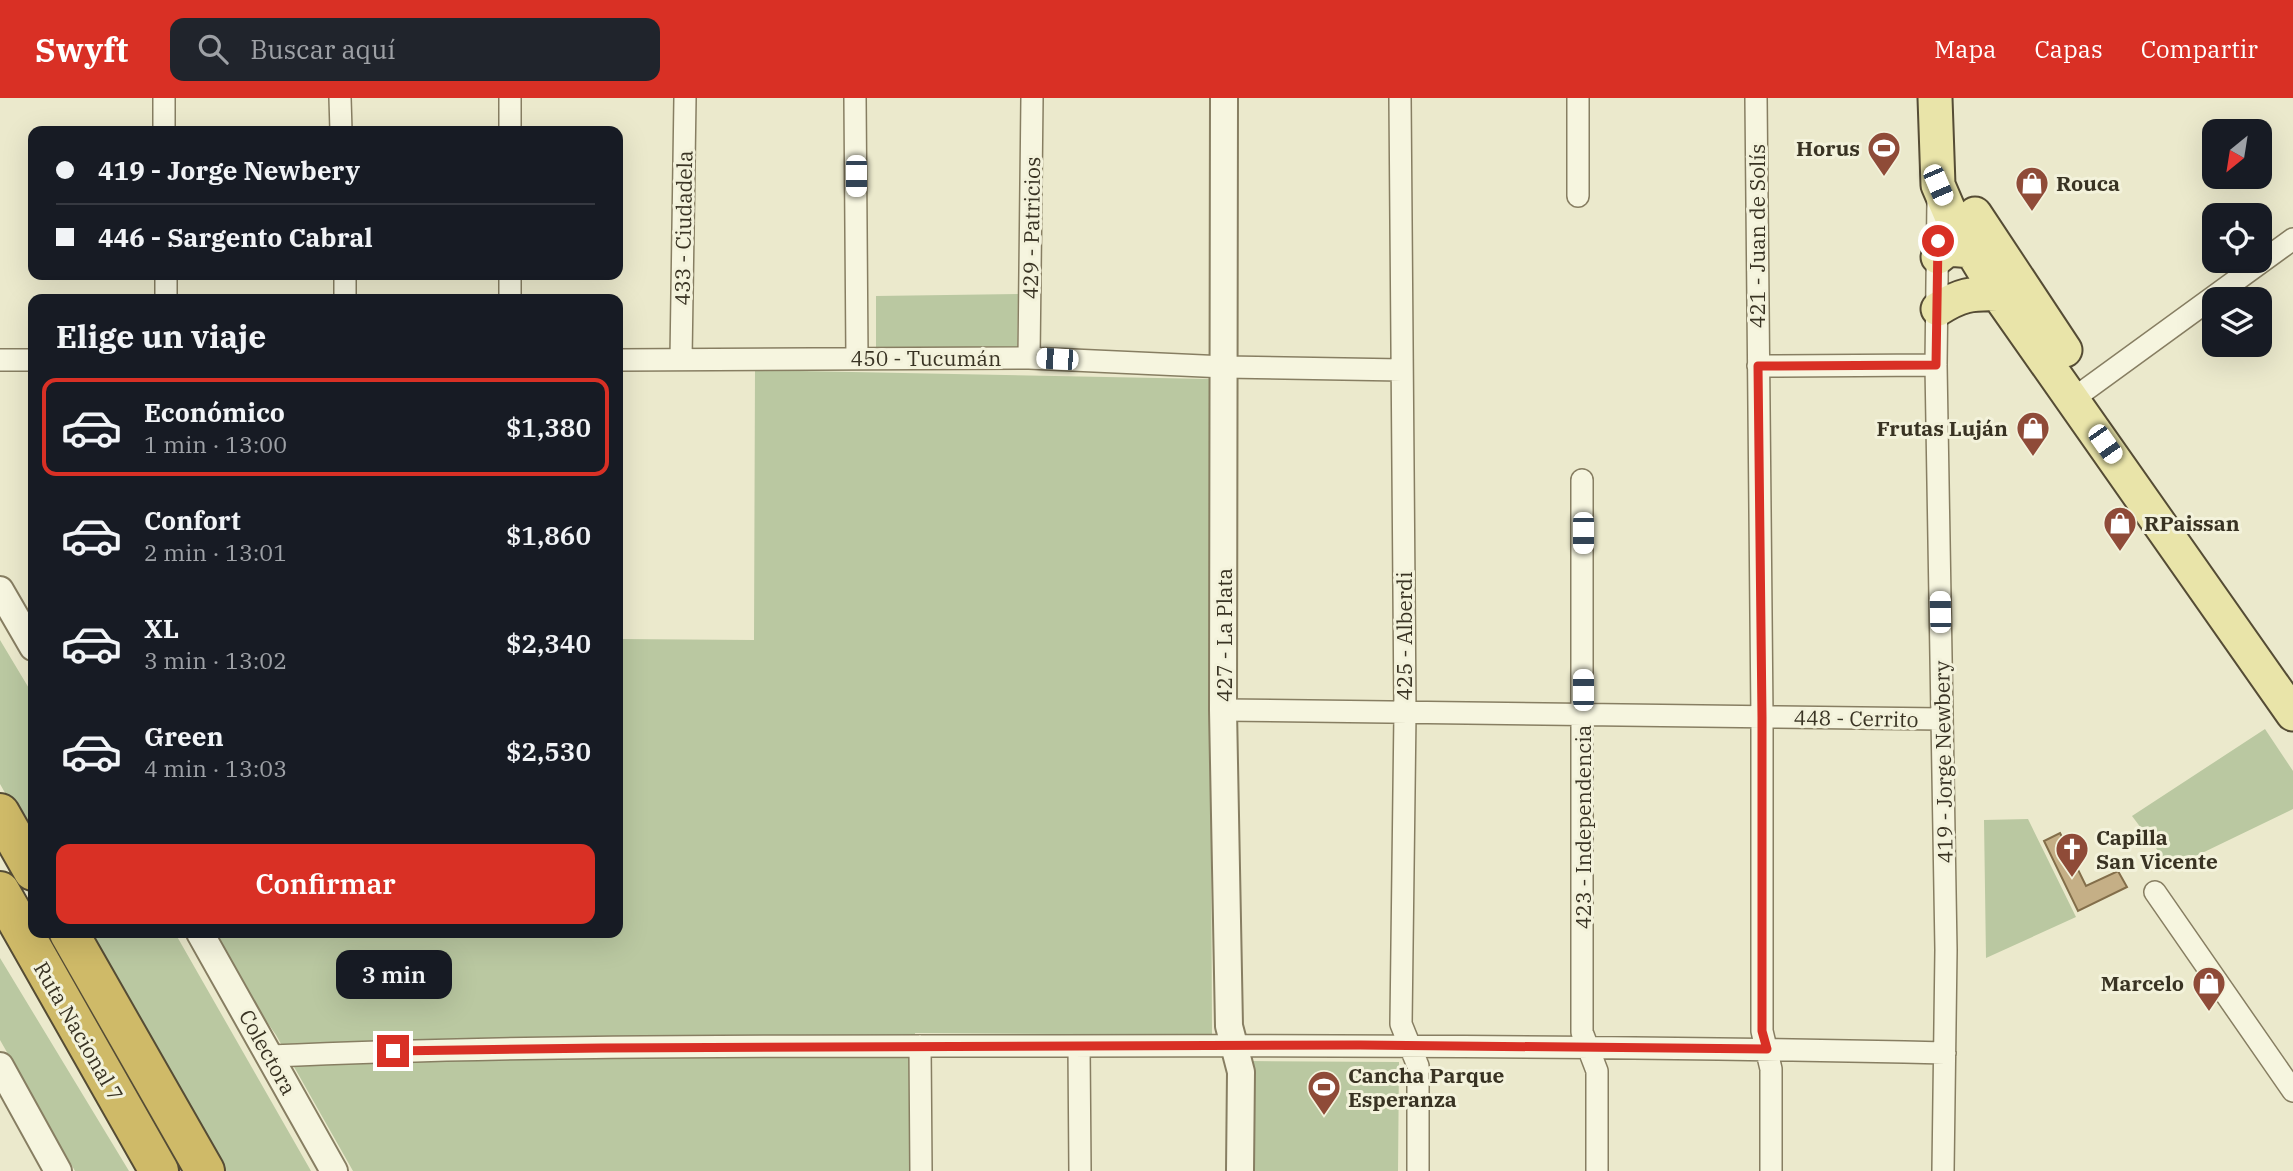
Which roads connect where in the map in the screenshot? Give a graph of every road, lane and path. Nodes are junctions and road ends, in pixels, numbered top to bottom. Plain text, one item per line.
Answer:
1 (164, 98) edge
2 (340, 98) edge
3 (510, 98) edge
4 (685, 98) edge
5 (855, 98) edge
6 (1032, 98) edge
7 (1224, 98) edge
8 (1400, 98) edge
9 (1578, 98) edge
10 (1756, 98) edge
11 (1935, 98) edge
12 (1949, 98) edge
13 (164, 126) edge
14 (341, 126) edge
15 (510, 126) edge
16 (1948, 183) junction
17 (1578, 196) dead end
18 (2293, 239) edge
19 (1972, 251) junction
20 (1938, 257) junction
21 (1997, 294) junction
22 (1938, 309) junction
23 (857, 358) junction
24 (1029, 358) junction
25 (681, 359) junction
26 (0, 360) edge
27 (28, 360) edge
28 (623, 360) edge
29 (1936, 365) junction
30 (1758, 366) junction
31 (1225, 367) junction
32 (1402, 370) junction
33 (2081, 393) junction
34 (1582, 480) dead end
35 (0, 590) edge
36 (28, 638) edge
37 (2289, 692) edge
38 (1223, 710) junction
39 (1405, 713) junction
40 (1583, 716) junction
41 (1762, 717) junction
42 (1942, 719) junction
43 (0, 813) edge
44 (28, 862) edge
45 (0, 891) edge
46 (2155, 892) dead end
47 (72, 938) edge
48 (203, 938) edge
49 (1233, 1045) junction
50 (1411, 1045) junction
51 (920, 1046) junction
52 (1079, 1046) junction
53 (1588, 1049) junction
54 (1767, 1049) junction
55 (1945, 1053) junction
56 (270, 1056) junction
57 (0, 1066) edge
58 (2293, 1091) edge
59 (58, 1171) edge
60 (159, 1171) edge
61 (205, 1171) edge
62 (334, 1171) edge
63 (921, 1171) edge
64 (1080, 1171) edge
65 (1240, 1171) edge
66 (1418, 1171) edge
67 (1597, 1171) edge
68 (1771, 1171) edge
69 (1943, 1171) edge

1 - 13 street
2 - 14 street
3 - 15 street
4 - 25 street, 433 - Ciudadela
5 - 23 street
6 - 24 street, 429 - Patricios
7 - 31 street, 427 - La Plata
8 - 32 street, 425 - Alberdi
9 - 17 street
10 - 30 street, 421 - Juan de Solís
11 - 16 main road
12 - 16 main road
16 - 19 main road
16 - 20 street, 419 - Jorge Newbery
16 - 33 main road
18 - 33 street
19 - 20 main road
19 - 21 main road
20 - 22 street, 419 - Jorge Newbery
21 - 22 main road
21 - 33 main road
22 - 29 street, 419 - Jorge Newbery
23 - 24 street, 450 - Tucumán
23 - 25 street, 450 - Tucumán
24 - 31 street, 450 - Tucumán
25 - 28 street, 450 - Tucumán
26 - 27 street
29 - 30 street
29 - 42 street, 419 - Jorge Newbery
30 - 41 street, 421 - Juan de Solís
31 - 32 street, 450 - Tucumán
31 - 38 street, 427 - La Plata
32 - 39 street, 425 - Alberdi
33 - 37 main road
34 - 40 street, 423 - Independencia
35 - 36 street
38 - 39 street, 448 - Cerrito
38 - 49 street, 427 - La Plata
39 - 40 street, 448 - Cerrito
39 - 50 street, 425 - Alberdi
40 - 41 street, 448 - Cerrito
40 - 53 street, 423 - Independencia
41 - 42 street, 448 - Cerrito
41 - 54 street, 421 - Juan de Solís
42 - 55 street, 419 - Jorge Newbery
43 - 44 highway
45 - 60 highway, Ruta Nacional 7
46 - 58 street
47 - 61 highway, Ruta Nacional 7
48 - 56 street, Colectora
49 - 50 street
49 - 52 street
49 - 65 street, 427 - La Plata
50 - 53 street
50 - 66 street, 425 - Alberdi
51 - 52 street
51 - 56 street
51 - 63 street
52 - 64 street
53 - 54 street
53 - 67 street, 423 - Independencia
54 - 55 street
54 - 68 street, 421 - Juan de Solís
55 - 69 street, 419 - Jorge Newbery
56 - 62 street, Colectora
57 - 59 street

